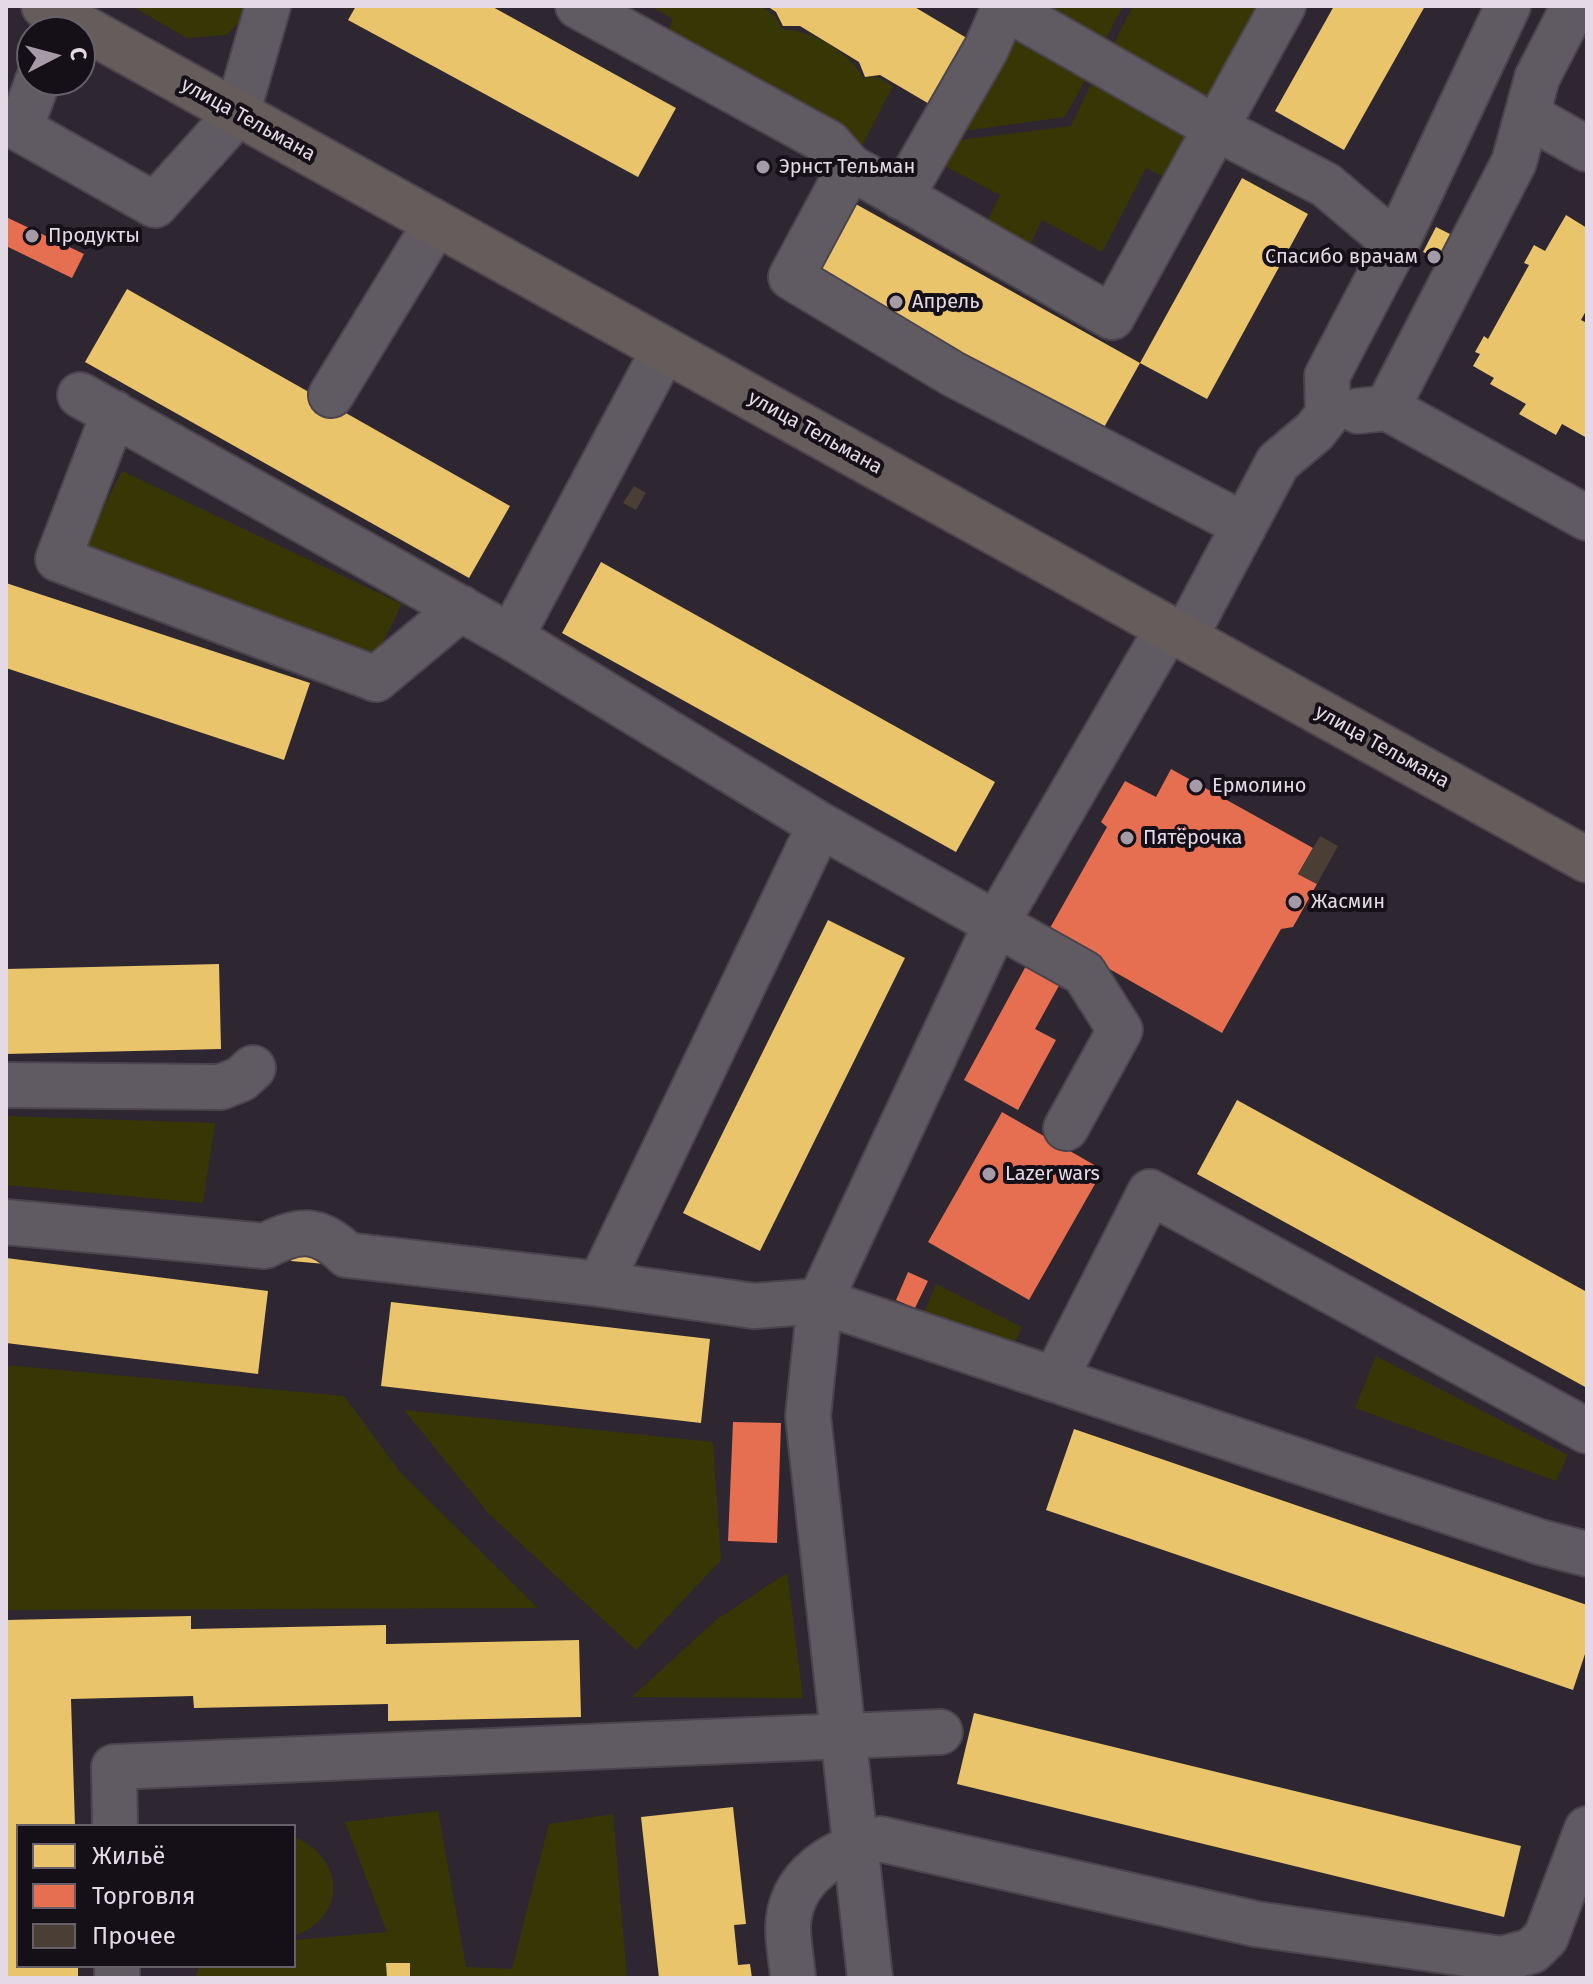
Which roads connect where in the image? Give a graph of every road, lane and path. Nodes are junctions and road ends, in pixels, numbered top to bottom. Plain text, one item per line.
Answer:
1 (268, 6) edge
2 (578, 6) edge
3 (1008, 6) edge
4 (1283, 6) edge
5 (1508, 6) edge
6 (1574, 6) edge
7 (96, 40) edge
8 (32, 96) edge
9 (237, 114) junction
10 (1527, 115) junction
11 (1214, 127) junction
12 (1587, 149) edge
13 (850, 167) junction
14 (901, 197) junction
15 (436, 223) junction
16 (1396, 244) junction
17 (664, 350) junction
18 (331, 395) dead end
19 (1387, 408) junction
20 (1328, 414) junction
21 (1587, 518) edge
22 (1244, 525) junction
23 (461, 608) junction
24 (1176, 633) junction
25 (511, 637) junction
26 (820, 825) junction
27 (1587, 860) edge
28 (997, 922) junction
29 (253, 1068) dead end
30 (6, 1085) edge
31 (1066, 1128) dead end
32 (6, 1222) edge
33 (600, 1284) junction
34 (820, 1301) junction
35 (1055, 1379) junction
36 (1587, 1431) edge
37 (1587, 1554) edge
38 (940, 1732) dead end
39 (842, 1738) junction
40 (115, 1824) edge
41 (1587, 1829) edge
42 (854, 1846) junction
43 (793, 1978) edge
44 (870, 1978) edge

1 - 9 lane
2 - 13 lane
3 - 11 lane
3 - 14 lane
4 - 11 lane
5 - 16 lane
6 - 10 lane
7 - 9 main road, улица Тельмана
8 - 9 lane
9 - 15 main road, улица Тельмана
10 - 12 lane
10 - 19 lane
11 - 14 lane
11 - 16 lane
13 - 14 lane
13 - 22 lane
15 - 17 main road, улица Тельмана
15 - 18 lane
16 - 20 lane
17 - 24 main road, улица Тельмана
17 - 25 lane
19 - 20 lane
19 - 21 lane
20 - 22 lane
22 - 24 lane
23 - 23 lane
23 - 25 lane
24 - 27 main road, улица Тельмана
24 - 28 lane
25 - 26 lane
26 - 28 lane
26 - 33 lane
28 - 31 lane
28 - 34 lane
29 - 30 lane
32 - 33 lane
33 - 34 lane
34 - 35 lane
34 - 39 lane
35 - 36 lane
35 - 37 lane
38 - 39 lane
39 - 40 lane
39 - 42 lane
41 - 42 lane
42 - 43 lane
42 - 44 lane

